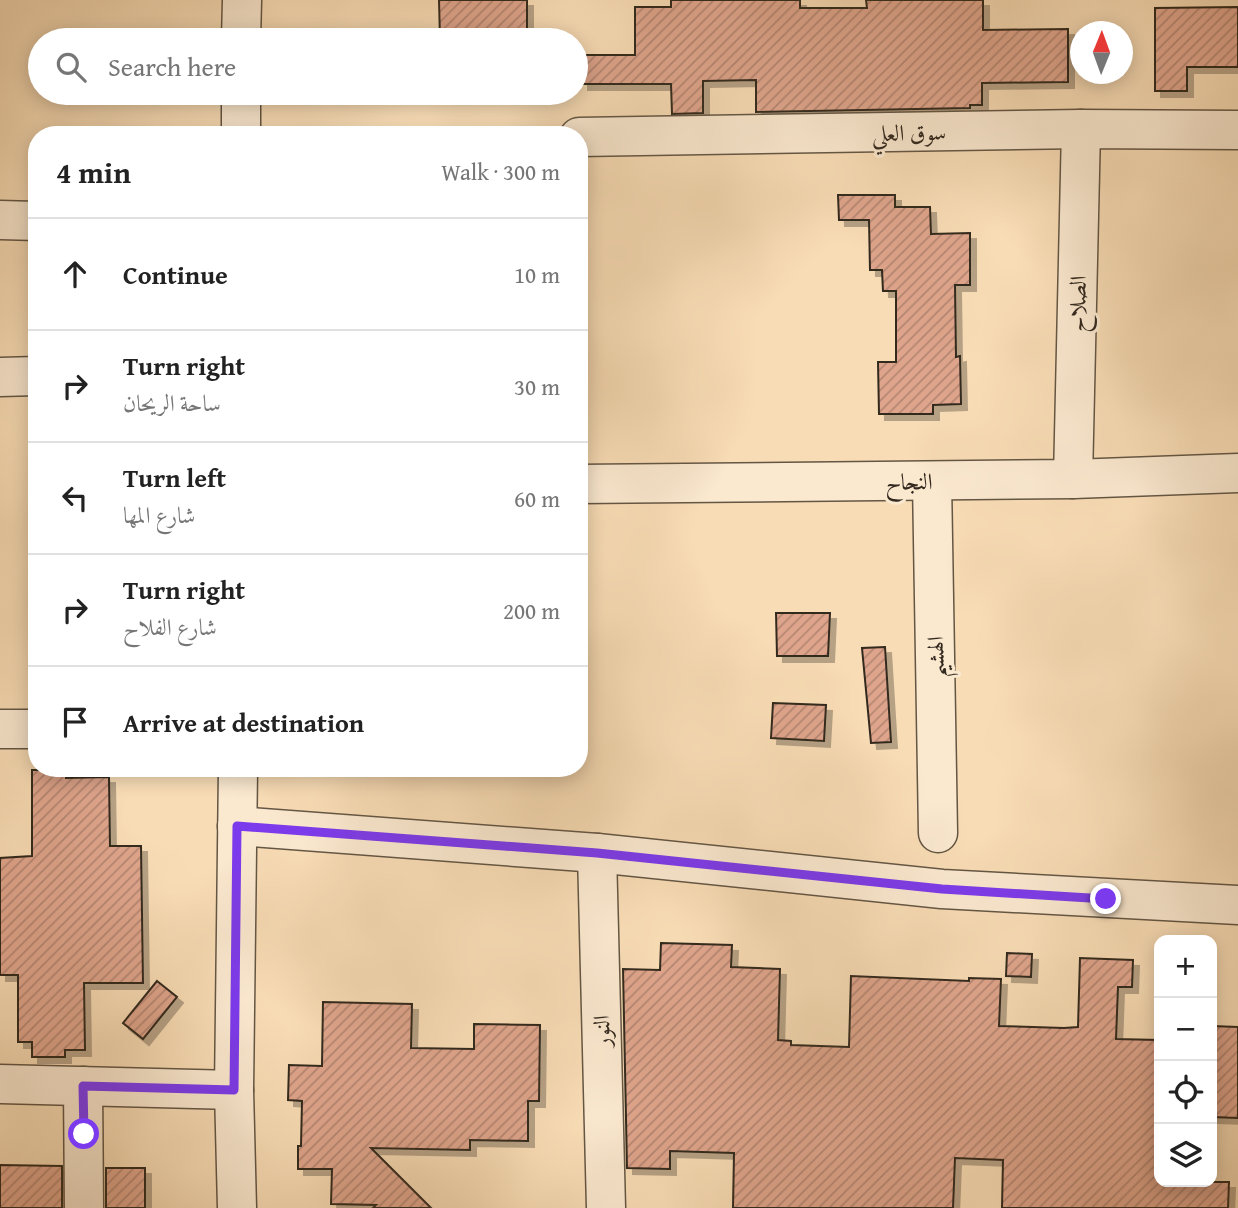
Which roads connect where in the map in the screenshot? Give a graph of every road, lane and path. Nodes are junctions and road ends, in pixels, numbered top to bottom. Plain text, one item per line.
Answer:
1 (242, 0) edge
2 (241, 28) edge
3 (241, 105) edge
4 (240, 126) edge
5 (1081, 129) junction
6 (1238, 130) edge
7 (588, 137) edge
8 (0, 220) edge
9 (28, 221) edge
10 (28, 376) edge
11 (0, 377) edge
12 (1238, 473) edge
13 (1073, 479) junction
14 (932, 481) junction
15 (588, 484) edge
16 (0, 729) edge
17 (28, 729) edge
18 (238, 777) edge
19 (237, 826) junction
20 (938, 834) dead end
21 (597, 853) junction
22 (1238, 905) edge
23 (0, 1084) edge
24 (83, 1086) junction
25 (234, 1090) junction
26 (84, 1208) edge
27 (237, 1208) edge
28 (606, 1208) edge

1 - 2 street
3 - 4 street
5 - 6 street, سوق العلي
5 - 7 street, سوق العلي
5 - 13 street, الصلاح
8 - 9 street
10 - 11 street
12 - 13 street, النجاح
13 - 14 street, النجاح
14 - 15 street, النجاح
14 - 20 street, الهشيم
16 - 17 street
18 - 19 street
19 - 21 street
19 - 25 street
21 - 22 street
21 - 28 street, النور
23 - 24 street
24 - 25 street
24 - 26 street
25 - 27 street

